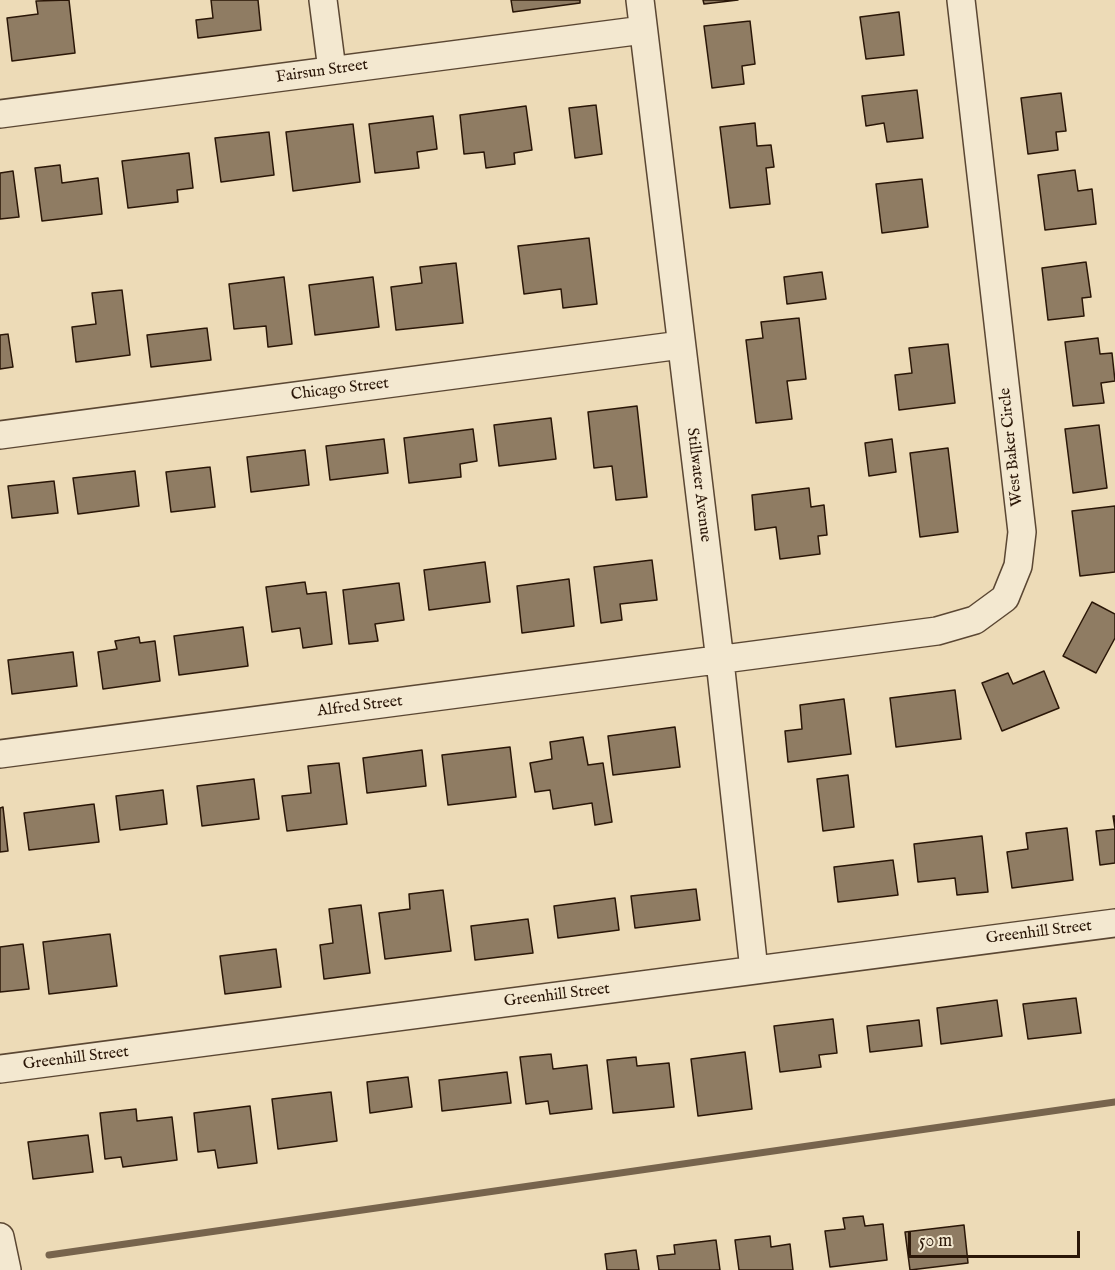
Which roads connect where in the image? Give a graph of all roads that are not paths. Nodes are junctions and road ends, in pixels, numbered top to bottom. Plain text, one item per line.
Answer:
1 (324, 0) edge
2 (640, 0) edge
3 (962, 0) edge
4 (644, 30) junction
5 (332, 70) junction
6 (0, 114) edge
7 (681, 345) junction
8 (0, 435) edge
9 (720, 661) junction
10 (0, 754) edge
11 (1115, 923) edge
12 (754, 970) junction
13 (0, 1069) edge
14 (0, 1237) edge
15 (7, 1270) edge

1 - 5 street
2 - 4 street, Stillwater Avenue
3 - 9 street, West Baker Circle
4 - 5 street, Fairsun Street
4 - 7 street, Stillwater Avenue
5 - 6 street, Fairsun Street
7 - 8 street, Chicago Street
7 - 9 street, Stillwater Avenue
9 - 10 street, Alfred Street
9 - 12 street, Stillwater Avenue
11 - 12 street, Greenhill Street
12 - 13 street, Greenhill Street
14 - 15 street

